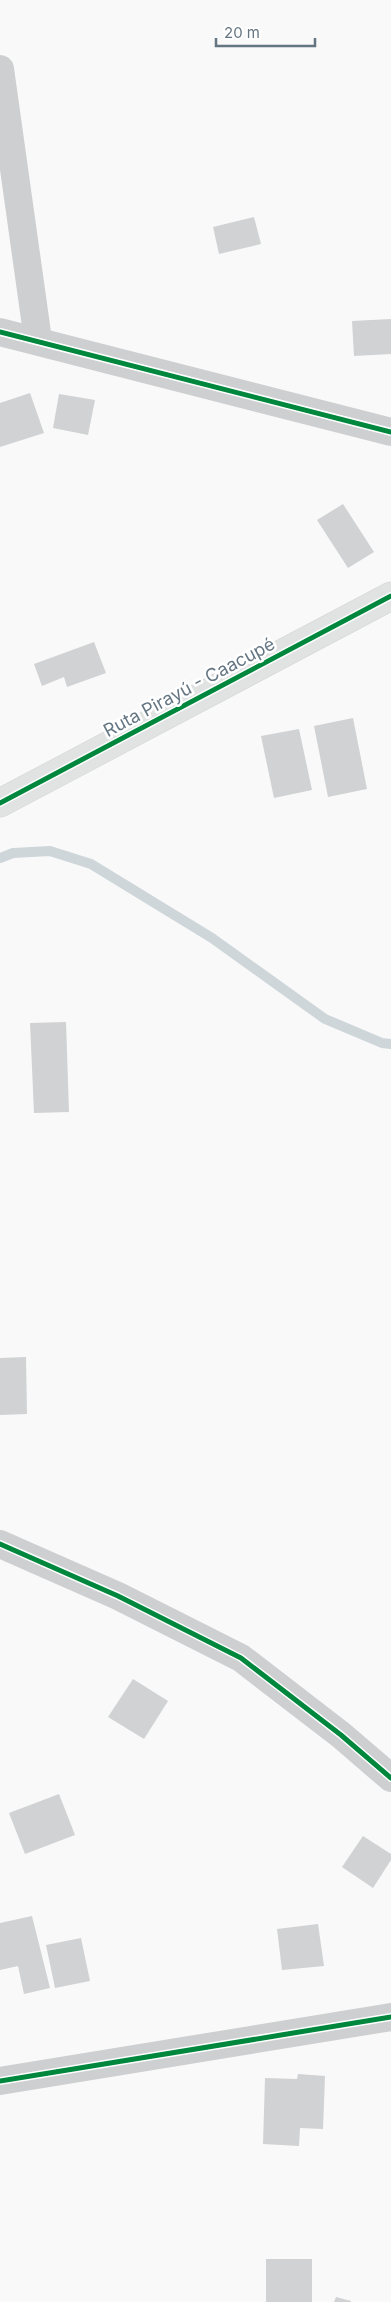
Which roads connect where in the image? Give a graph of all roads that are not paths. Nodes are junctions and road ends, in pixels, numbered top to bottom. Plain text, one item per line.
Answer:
1 (0, 69) edge
2 (0, 332) edge
3 (38, 340) junction
4 (391, 432) edge
5 (391, 596) edge
6 (0, 803) edge
7 (0, 1544) edge
8 (391, 1778) edge
9 (391, 2017) edge
10 (0, 2081) edge

1 - 3 street
2 - 3 street
3 - 4 street
5 - 6 main road, Ruta Pirayú - Caacupé
7 - 8 street
9 - 10 street

